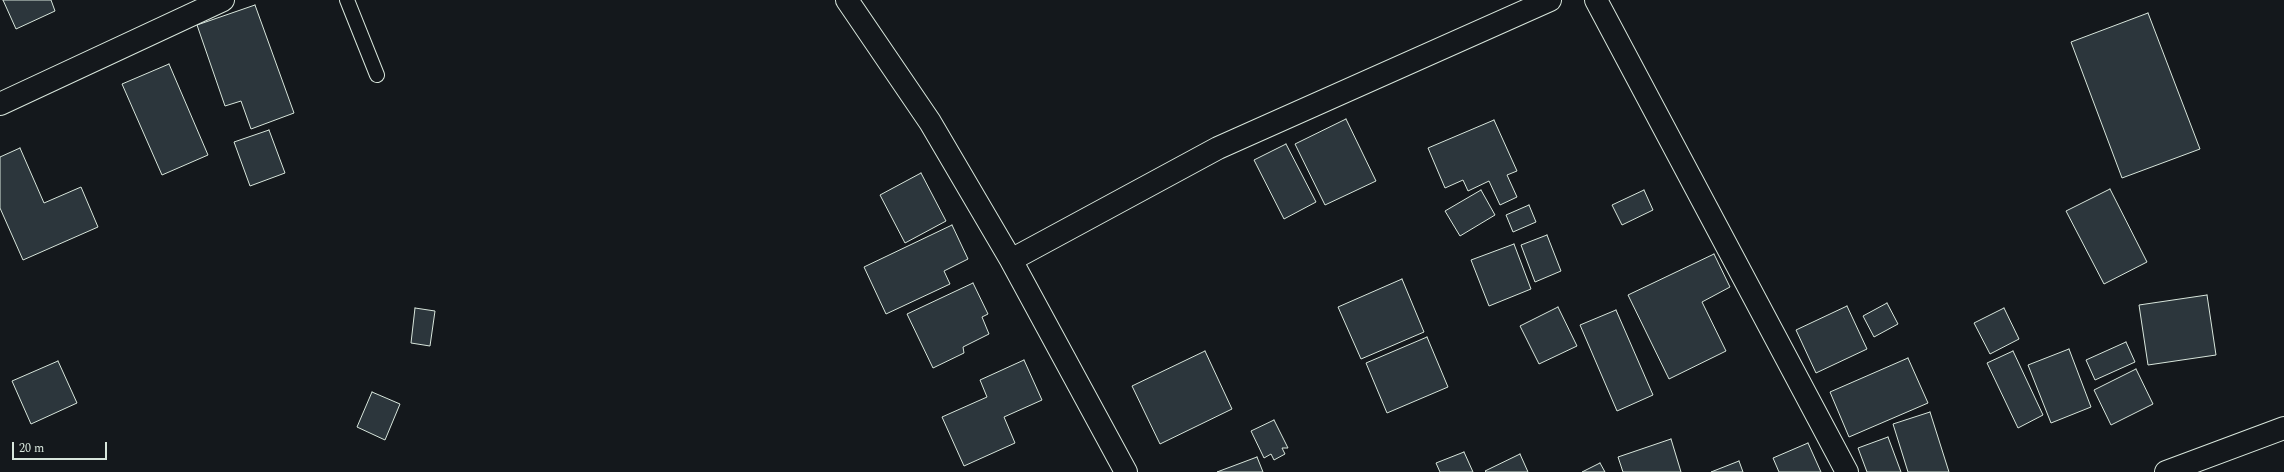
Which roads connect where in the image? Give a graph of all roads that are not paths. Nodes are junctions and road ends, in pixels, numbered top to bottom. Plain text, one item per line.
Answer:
1 (223, 0) edge
2 (346, 0) edge
3 (847, 0) edge
4 (1550, 0) edge
5 (1596, 0) edge
6 (377, 75) dead end
7 (0, 104) edge
8 (1011, 260) junction
9 (2284, 428) edge
10 (1126, 472) edge
11 (1847, 472) edge
12 (2166, 472) edge

1 - 7 street
2 - 6 lane
3 - 8 street
4 - 8 street
5 - 11 street
8 - 10 street
9 - 12 street

